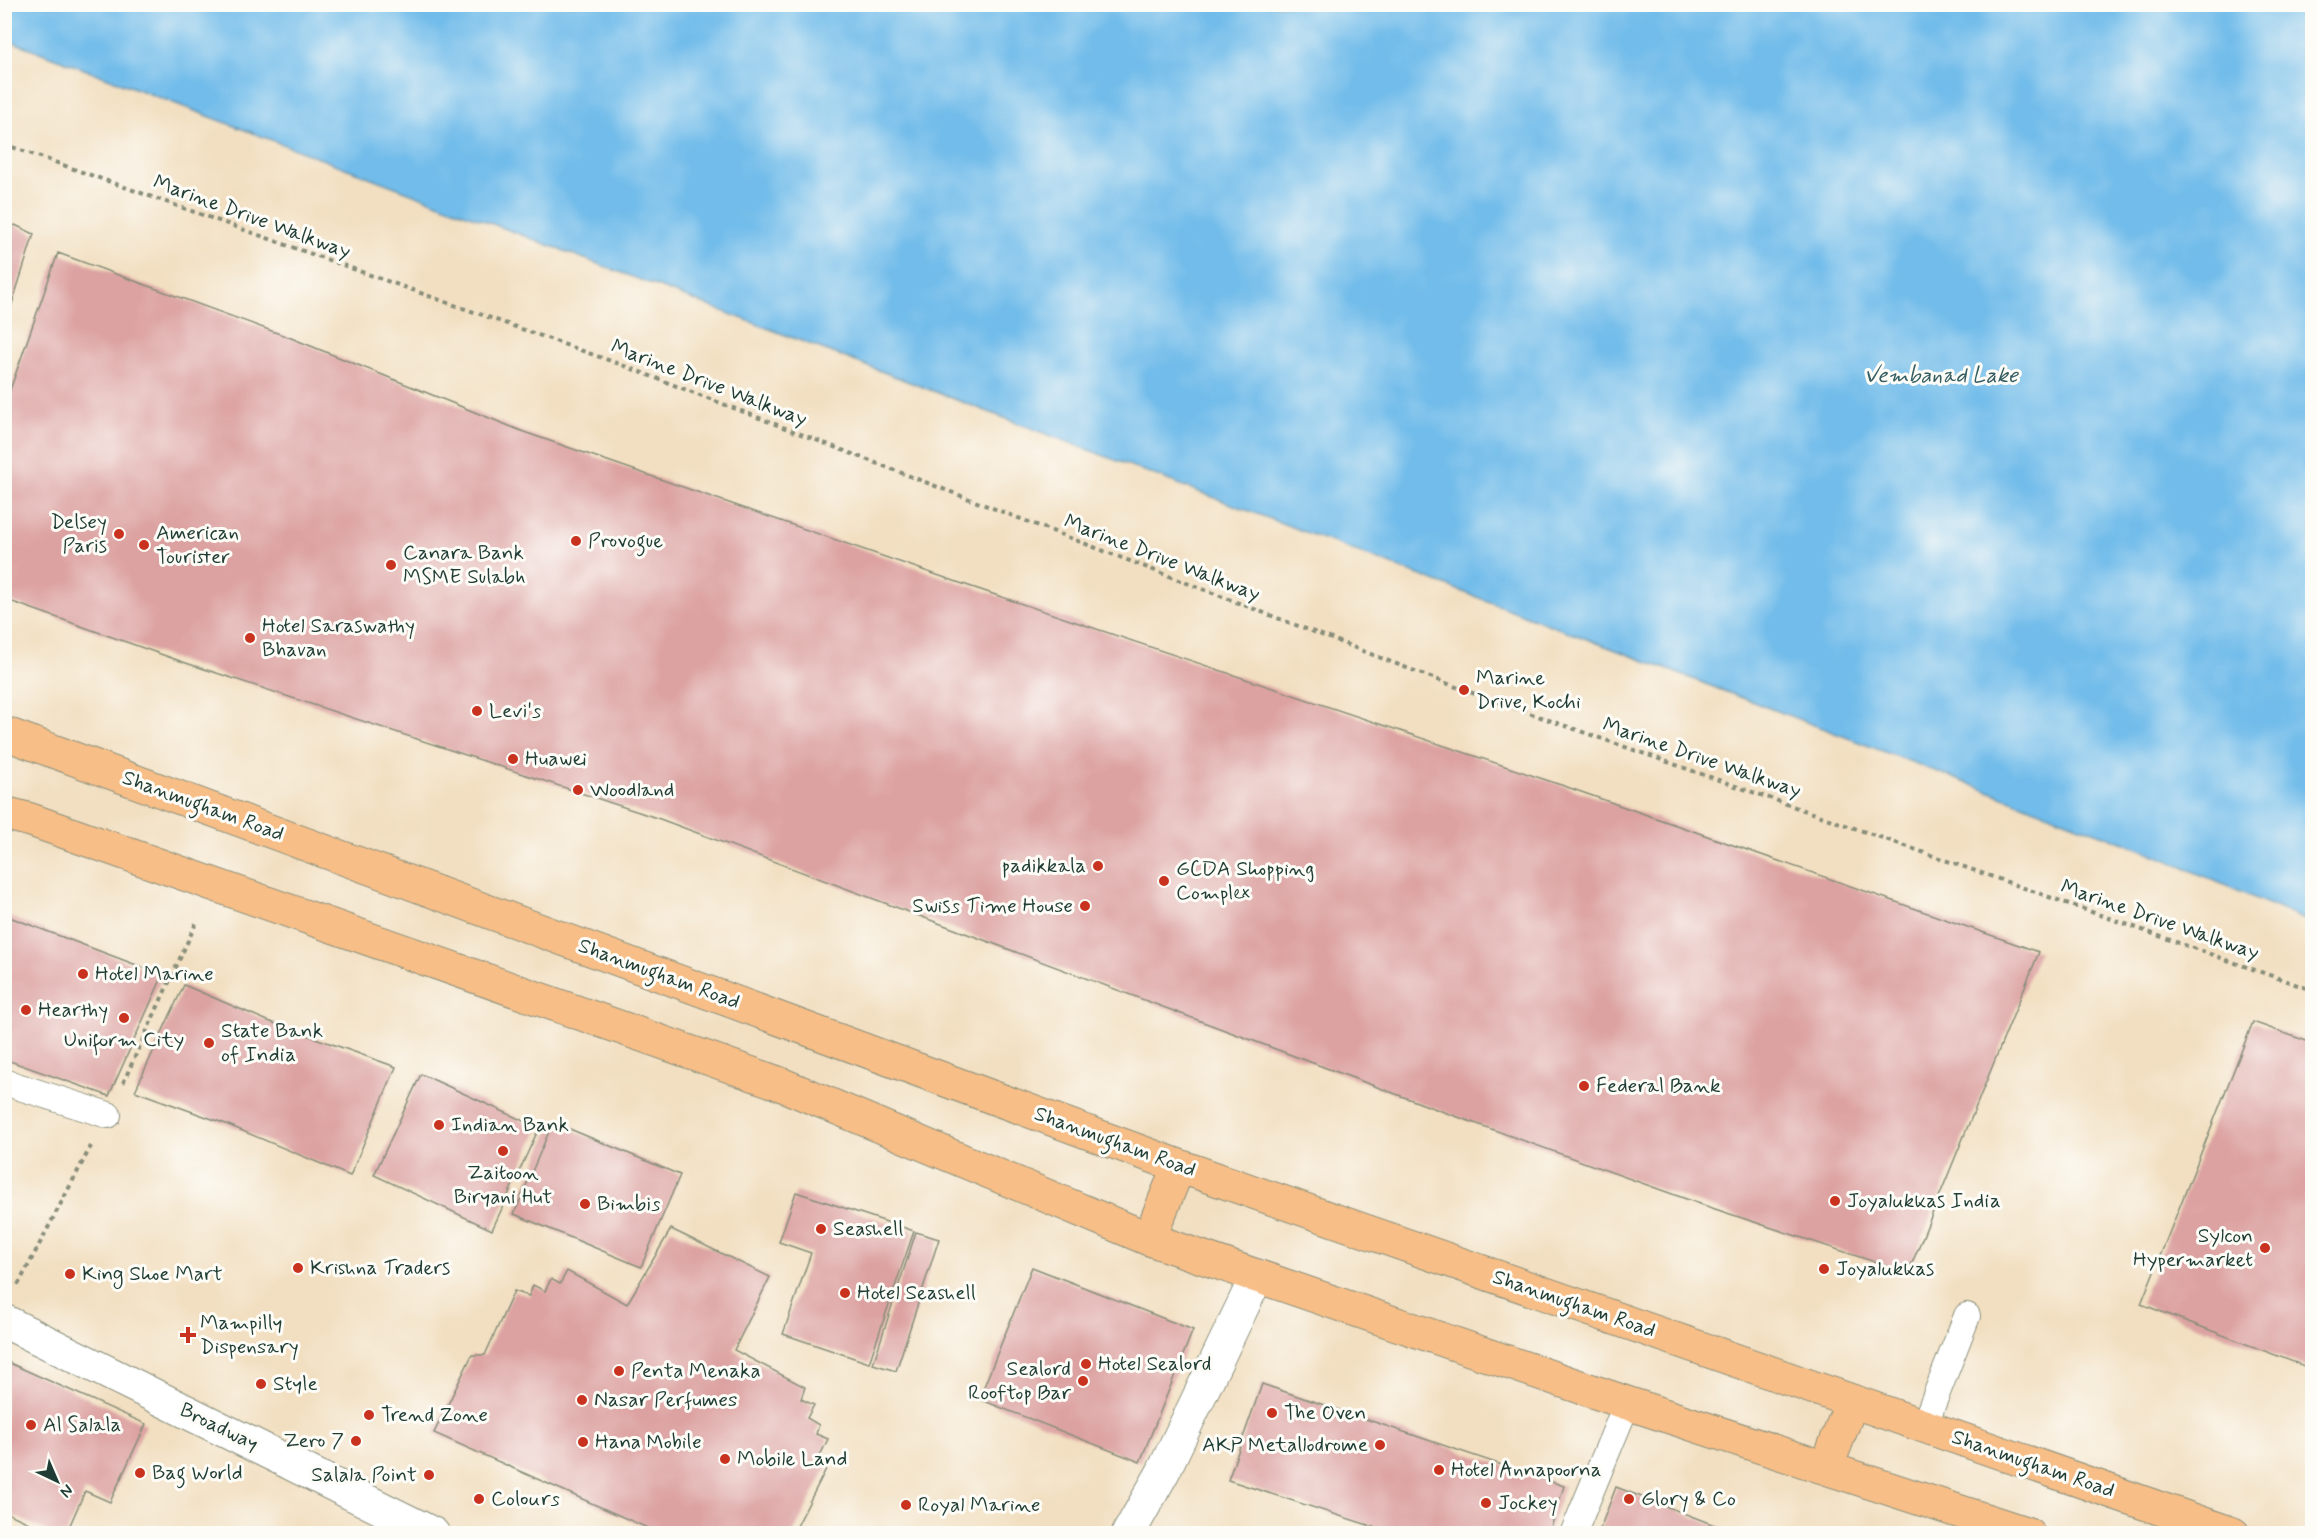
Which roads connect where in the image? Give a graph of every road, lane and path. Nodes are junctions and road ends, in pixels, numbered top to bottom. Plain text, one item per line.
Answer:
1 (4, 144) edge
2 (4, 733) edge
3 (4, 813) edge
4 (2313, 990) edge
5 (4, 1082) edge
6 (108, 1115) dead end
7 (1179, 1166) junction
8 (1149, 1239) junction
9 (1257, 1276) junction
10 (1967, 1316) dead end
11 (4, 1321) edge
12 (1852, 1401) junction
13 (1626, 1403) junction
14 (1924, 1426) junction
15 (1827, 1466) junction
16 (433, 1533) edge
17 (1128, 1533) edge
18 (1573, 1533) edge
19 (2028, 1533) edge
20 (2233, 1533) edge

1 - 4 path, Marine Drive Walkway
2 - 7 main road, Shanmugham Road
3 - 8 main road
5 - 6 lane
7 - 8 main road
7 - 12 main road, Shanmugham Road
8 - 9 main road
9 - 13 main road
9 - 17 street
10 - 14 lane
11 - 16 street, Broadway
12 - 14 main road, Shanmugham Road
12 - 15 main road
13 - 15 main road
13 - 18 lane
14 - 20 main road, Shanmugham Road
15 - 19 main road

